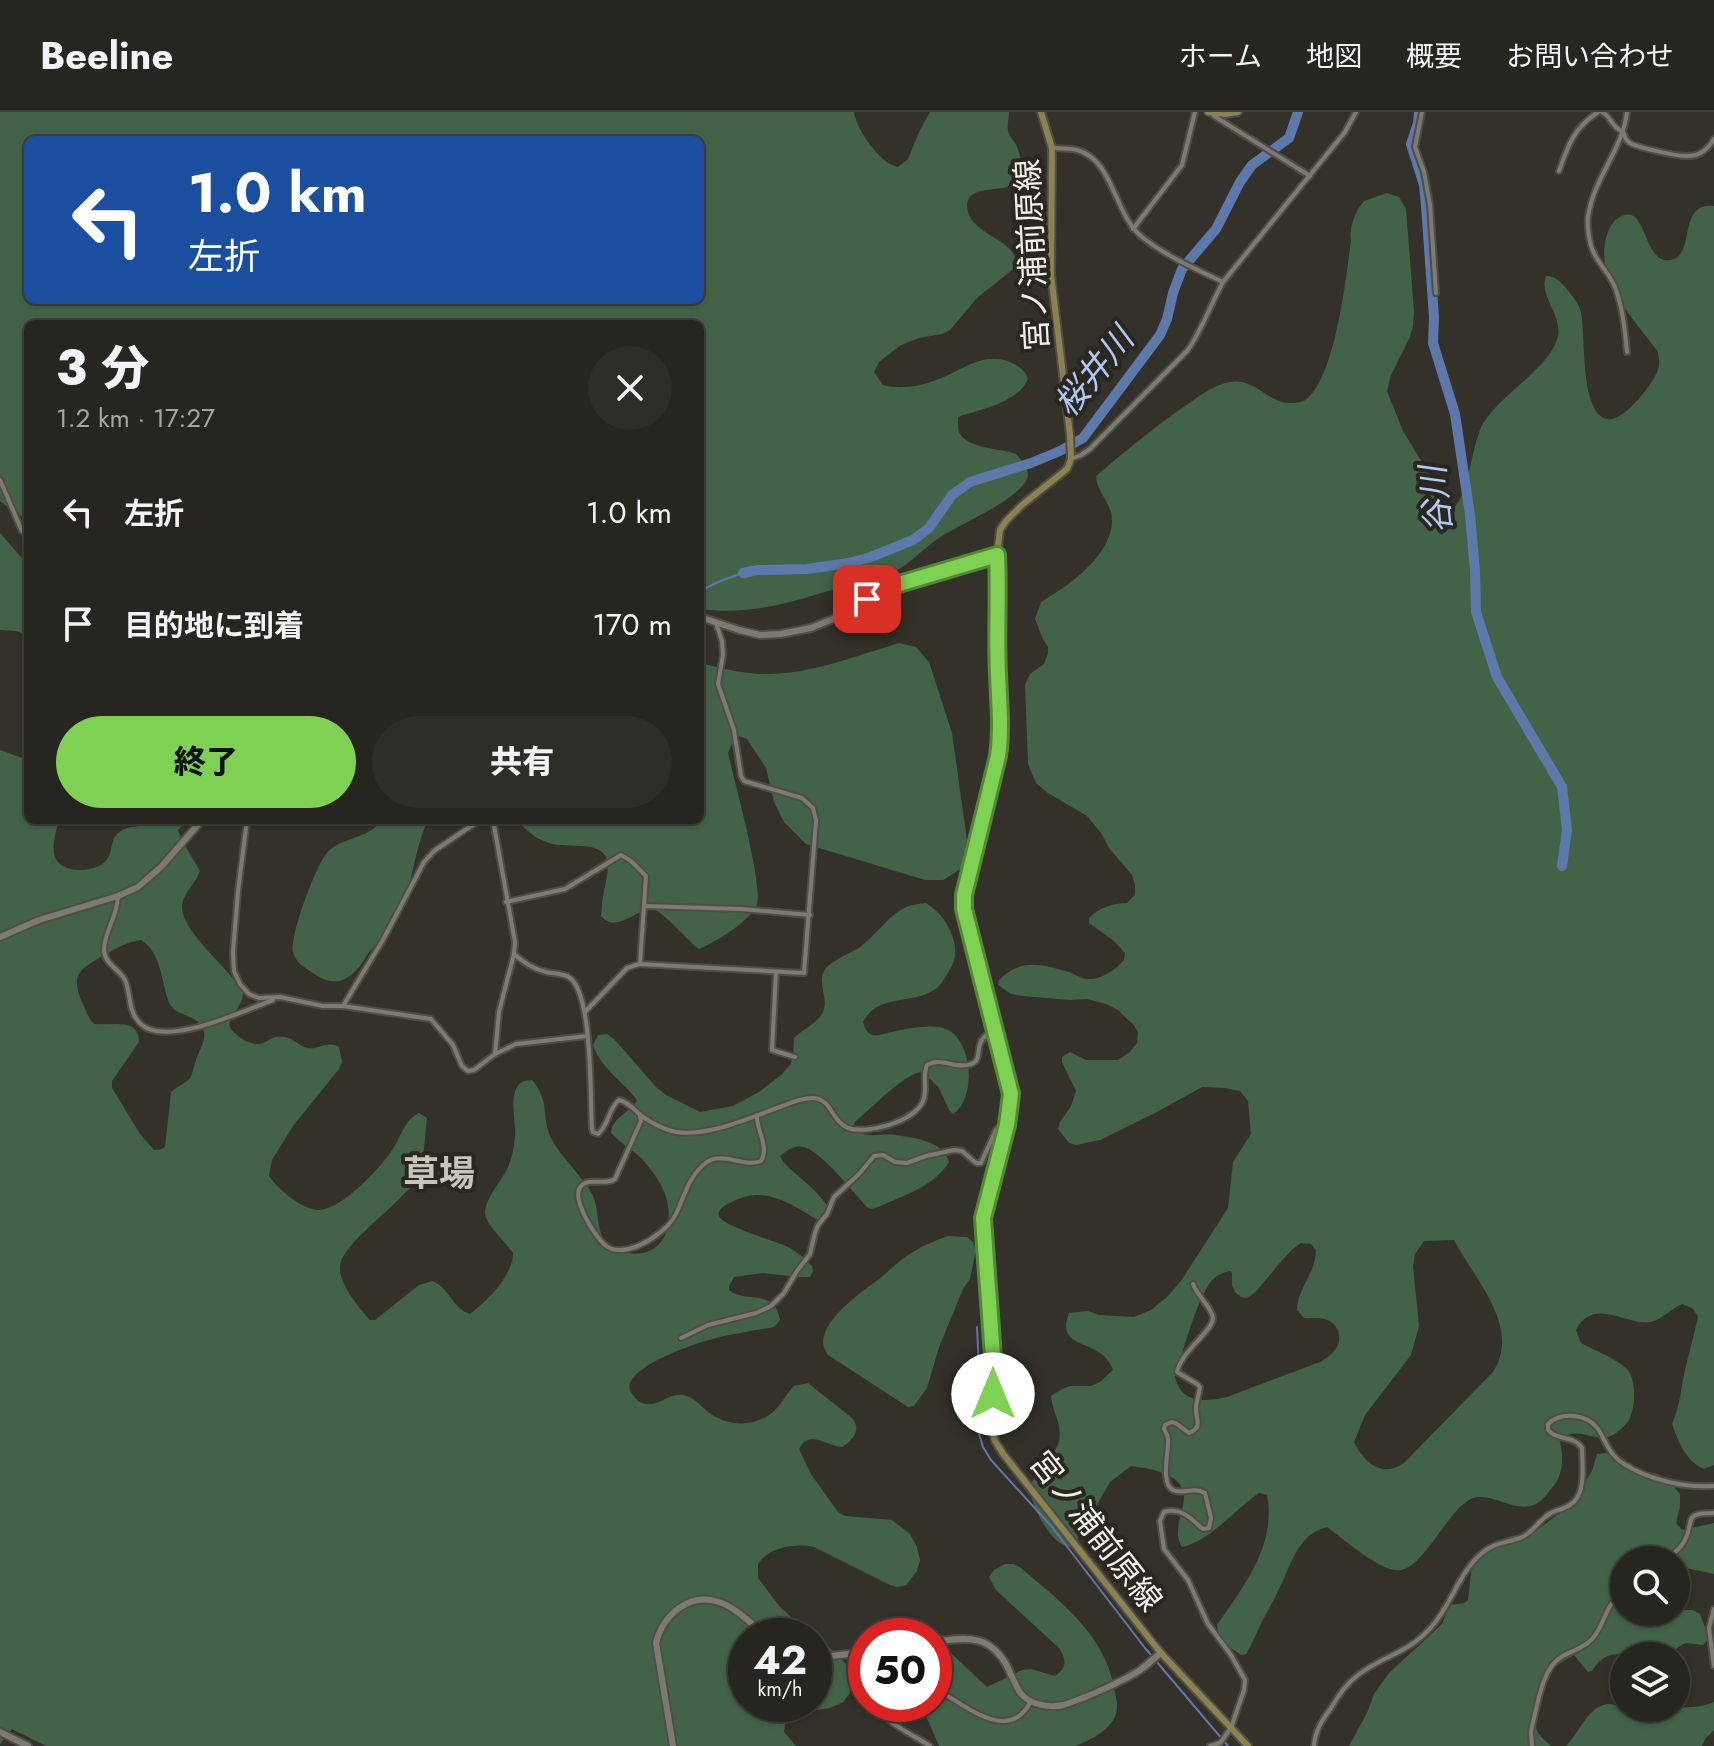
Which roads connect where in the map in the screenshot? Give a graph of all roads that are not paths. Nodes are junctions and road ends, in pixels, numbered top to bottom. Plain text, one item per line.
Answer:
1 (1041, 112) edge
2 (1195, 112) edge
3 (1211, 112) edge
4 (1238, 112) edge
5 (1356, 112) edge
6 (1422, 112) edge
7 (1600, 112) edge
8 (1627, 112) edge
9 (1623, 132) junction
10 (1714, 139) edge
11 (1052, 148) junction
12 (1559, 171) dead end
13 (1310, 176) junction
14 (1133, 229) junction
15 (1223, 282) junction
16 (1436, 293) dead end
17 (1627, 352) dead end
18 (1072, 455) junction
19 (0, 480) edge
20 (24, 533) edge
21 (997, 555) junction
22 (704, 618) edge
23 (716, 623) junction
24 (199, 824) edge
25 (247, 824) edge
26 (474, 824) edge
27 (494, 824) edge
28 (118, 896) junction
29 (506, 902) junction
30 (644, 906) junction
31 (810, 915) junction
32 (0, 937) edge
33 (514, 954) junction
34 (639, 964) junction
35 (776, 972) junction
36 (280, 997) junction
37 (343, 1006) junction
38 (585, 1012) junction
39 (995, 1030) junction
40 (587, 1036) junction
41 (495, 1054) junction
42 (795, 1057) dead end
43 (640, 1115) junction
44 (757, 1115) junction
45 (1007, 1125) junction
46 (1193, 1284) dead end
47 (681, 1338) dead end
48 (1714, 1486) edge
49 (1714, 1513) edge
50 (1681, 1546) edge
51 (1610, 1605) edge
52 (1714, 1609) edge
53 (744, 1618) edge
54 (952, 1639) edge
55 (1161, 1653) junction
56 (1714, 1666) edge
57 (952, 1698) edge
58 (1031, 1701) junction
59 (892, 1722) edge
60 (1231, 1728) junction
61 (0, 1732) edge
62 (28, 1746) edge
63 (673, 1746) edge
64 (930, 1746) edge
65 (1210, 1746) edge
66 (1248, 1746) edge
67 (1314, 1746) edge
68 (1532, 1746) edge

1 - 11 main road, 宮ノ浦前原線
2 - 14 street
3 - 4 main road
3 - 13 street
5 - 13 street
6 - 16 street
7 - 9 street
7 - 12 street
8 - 9 street
9 - 10 street
9 - 17 street
11 - 14 street
11 - 18 main road, 宮ノ浦前原線
13 - 15 street
14 - 15 street
15 - 18 street
18 - 21 main road, 宮ノ浦前原線
19 - 20 street
21 - 23 street
21 - 39 main road, 宮ノ浦前原線
22 - 23 street
23 - 31 street
24 - 28 street
25 - 36 street
26 - 37 street
27 - 29 street
28 - 32 street
28 - 36 street
29 - 30 street
29 - 33 street
30 - 31 street
30 - 34 street
31 - 35 street
33 - 38 street
33 - 41 street
34 - 35 street
34 - 38 street
35 - 42 street
36 - 37 street
37 - 41 street
38 - 40 street
39 - 44 street
39 - 45 main road, 宮ノ浦前原線
40 - 41 street
40 - 43 street
43 - 44 street
43 - 44 street
45 - 47 street
45 - 55 main road, 宮ノ浦前原線
46 - 60 street
48 - 67 street
49 - 50 street
51 - 68 street
52 - 56 street
53 - 63 street
54 - 58 street
55 - 58 street
55 - 60 main road, 宮ノ浦前原線
57 - 58 street
59 - 64 street
60 - 65 street
60 - 66 main road, 宮ノ浦前原線
61 - 62 street

